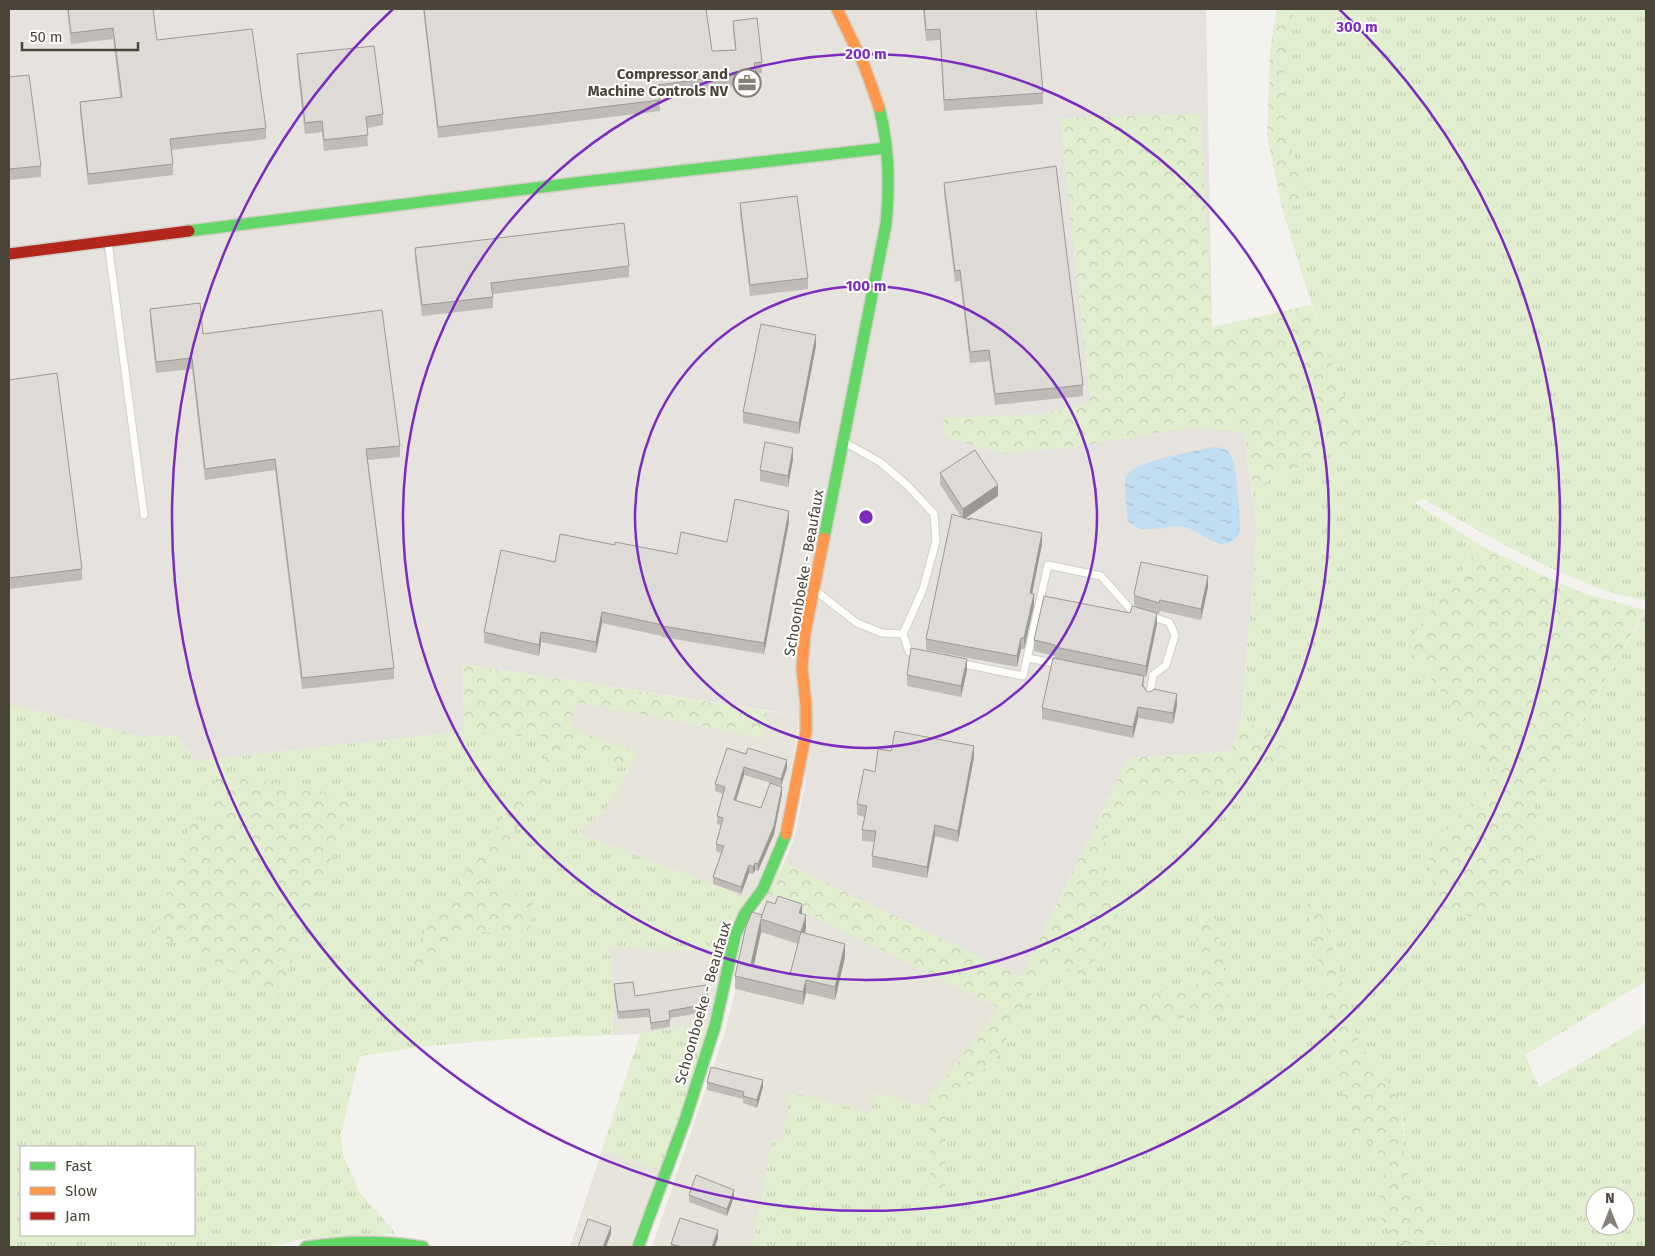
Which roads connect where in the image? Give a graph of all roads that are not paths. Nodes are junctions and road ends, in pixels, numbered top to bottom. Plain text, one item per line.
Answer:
1 (837, 9) edge
2 (886, 148) junction
3 (108, 242) junction
4 (9, 254) edge
5 (844, 441) junction
6 (144, 515) dead end
7 (814, 589) junction
8 (903, 634) junction
9 (928, 656) edge
10 (1027, 658) junction
11 (947, 660) edge
12 (1065, 665) edge
13 (1142, 681) edge
14 (1152, 683) junction
15 (1148, 698) edge
16 (306, 1247) edge
17 (423, 1247) edge
18 (638, 1247) edge

1 - 2 street, Schoonboeke - Beaufaux
2 - 3 street
2 - 5 street, Schoonboeke - Beaufaux
3 - 4 street
3 - 6 lane
5 - 7 street, Schoonboeke - Beaufaux
5 - 8 lane
7 - 8 lane
7 - 18 street, Schoonboeke - Beaufaux
8 - 9 lane
10 - 11 lane
10 - 12 lane
10 - 14 lane
13 - 14 lane
14 - 15 lane
16 - 17 street

